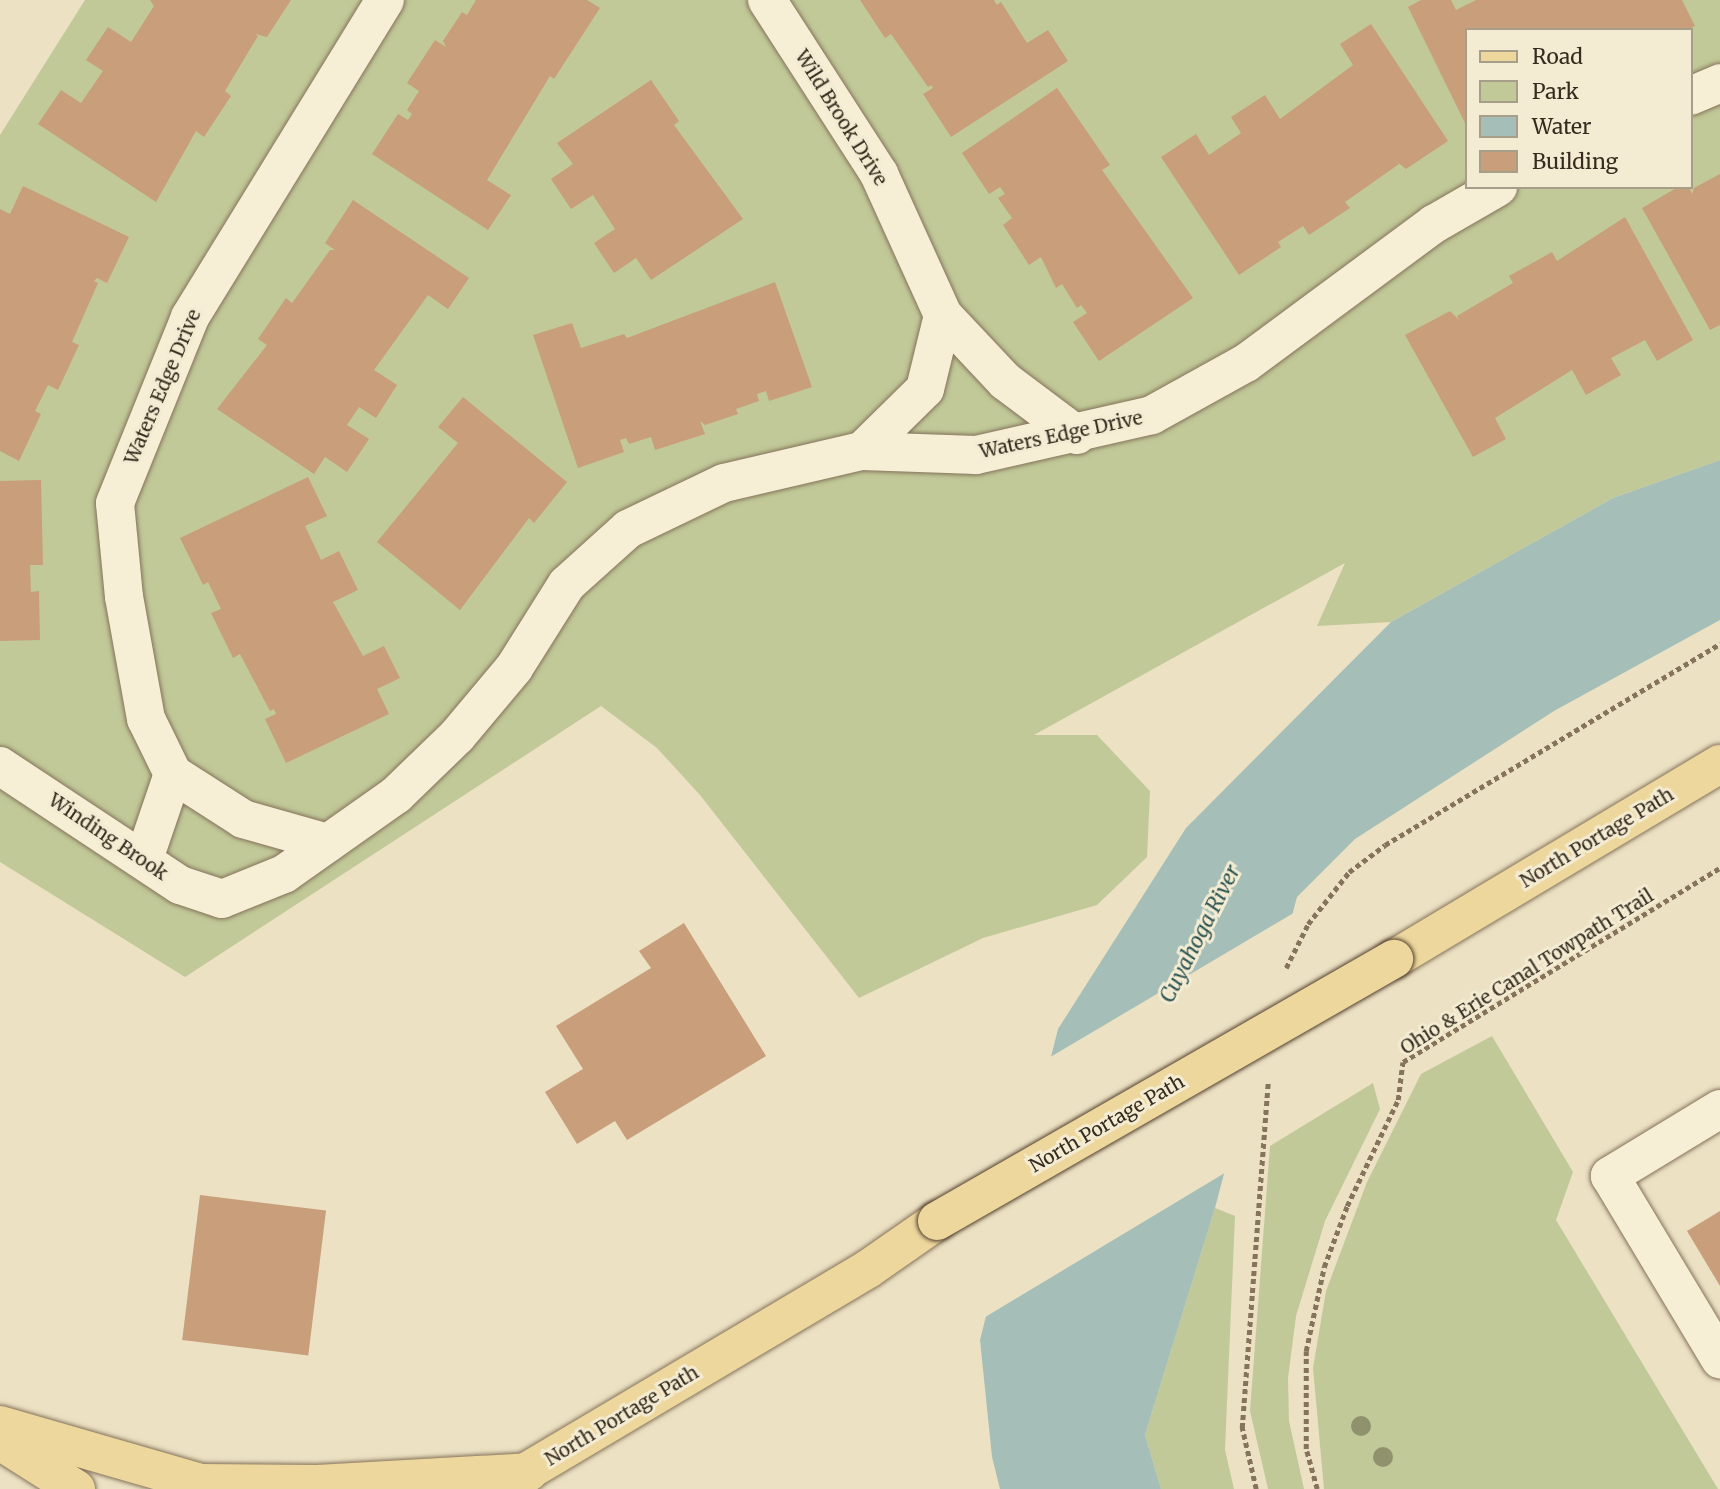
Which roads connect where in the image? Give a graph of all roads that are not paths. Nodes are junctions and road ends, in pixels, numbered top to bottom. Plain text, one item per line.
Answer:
1 (385, 0) edge
2 (767, 0) edge
3 (1720, 83) edge
4 (1692, 95) edge
5 (1494, 189) edge
6 (943, 315) junction
7 (1077, 435) junction
8 (862, 451) junction
9 (1720, 764) edge
10 (0, 766) edge
11 (173, 774) junction
12 (328, 843) junction
13 (144, 859) junction
14 (222, 899) joint
15 (1720, 1109) edge
16 (1720, 1359) edge
17 (0, 1425) edge
18 (0, 1441) edge
19 (513, 1480) edge
20 (76, 1489) edge

1 - 11 street, Waters Edge Drive
2 - 6 street, Wild Brook Drive
3 - 4 street
5 - 7 street, Waters Edge Drive
6 - 7 street, Wild Brook Drive
6 - 8 street
7 - 8 street, Waters Edge Drive
8 - 12 street, Waters Edge Drive
9 - 19 main road, North Portage Path, bridge
10 - 13 street, Winding Brook
11 - 12 street
11 - 13 street
12 - 14 street, Waters Edge Drive
13 - 14 street, Winding Brook
15 - 16 street
17 - 19 main road
18 - 20 main road

